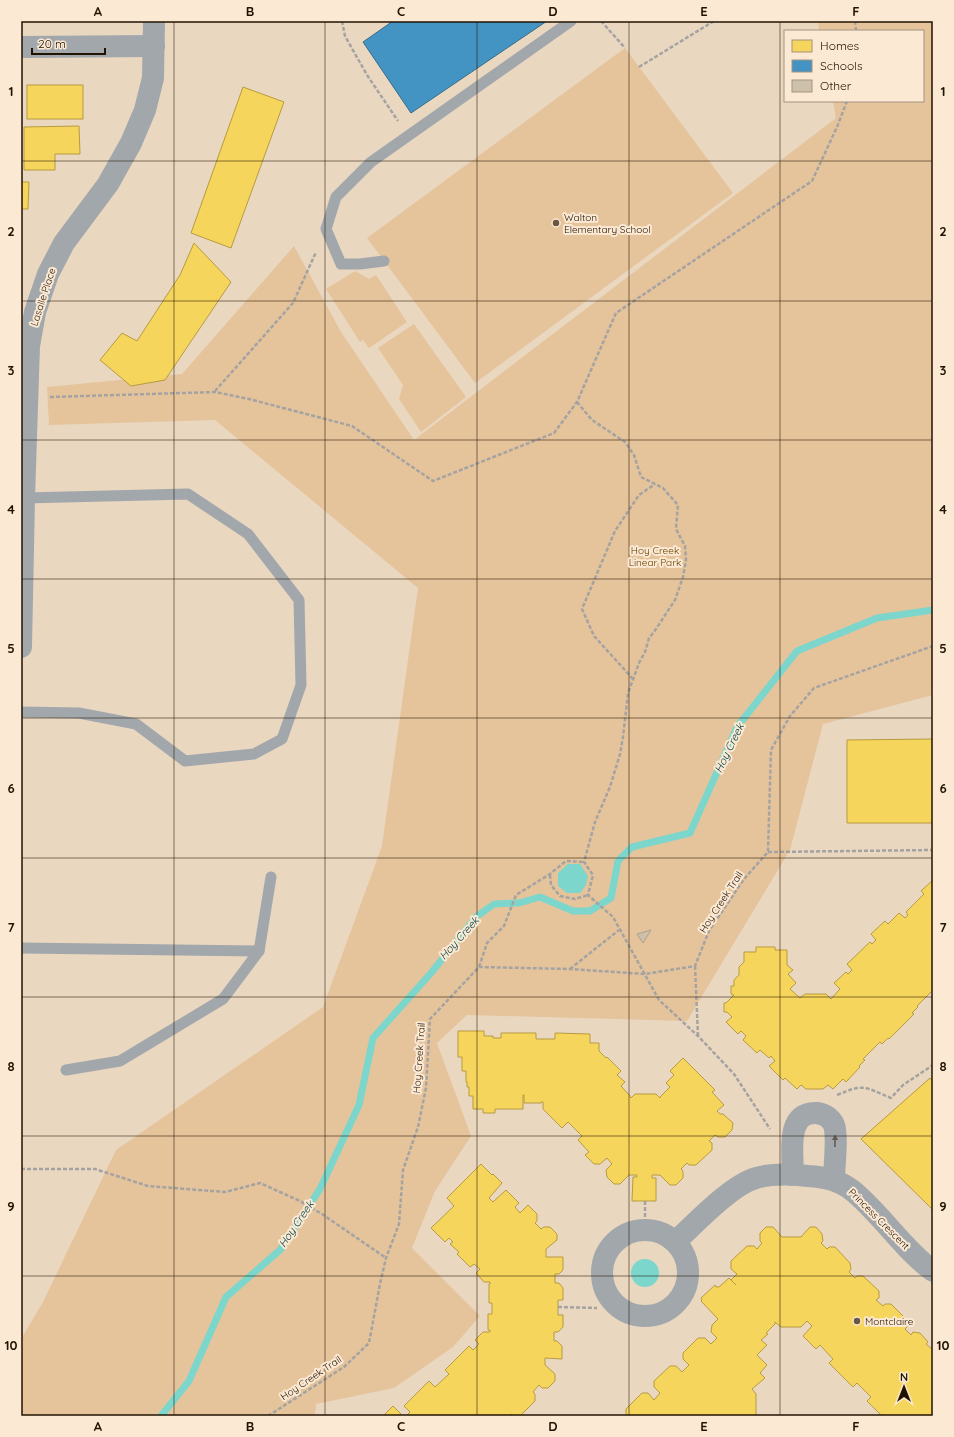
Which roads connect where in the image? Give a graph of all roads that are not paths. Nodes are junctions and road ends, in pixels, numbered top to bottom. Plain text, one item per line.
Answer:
1 (154, 21) edge
2 (571, 21) edge
3 (154, 46) junction
4 (21, 47) edge
5 (384, 260) dead end
6 (24, 498) junction
7 (21, 647) edge
8 (21, 712) edge
9 (271, 877) dead end
10 (21, 948) edge
11 (259, 951) junction
12 (66, 1070) dead end
13 (793, 1175) junction
14 (834, 1180) junction
15 (675, 1242) dead end
16 (933, 1271) edge

1 - 3 street, Lasalle Place
2 - 5 lane
3 - 4 street
3 - 6 street, Lasalle Place
6 - 7 street, Lasalle Place
6 - 8 lane
9 - 11 lane
10 - 11 lane
11 - 12 lane
13 - 14 street, Princess Crescent
14 -> 13 street
13 - 15 street, Princess Crescent
14 - 16 street, Princess Crescent

